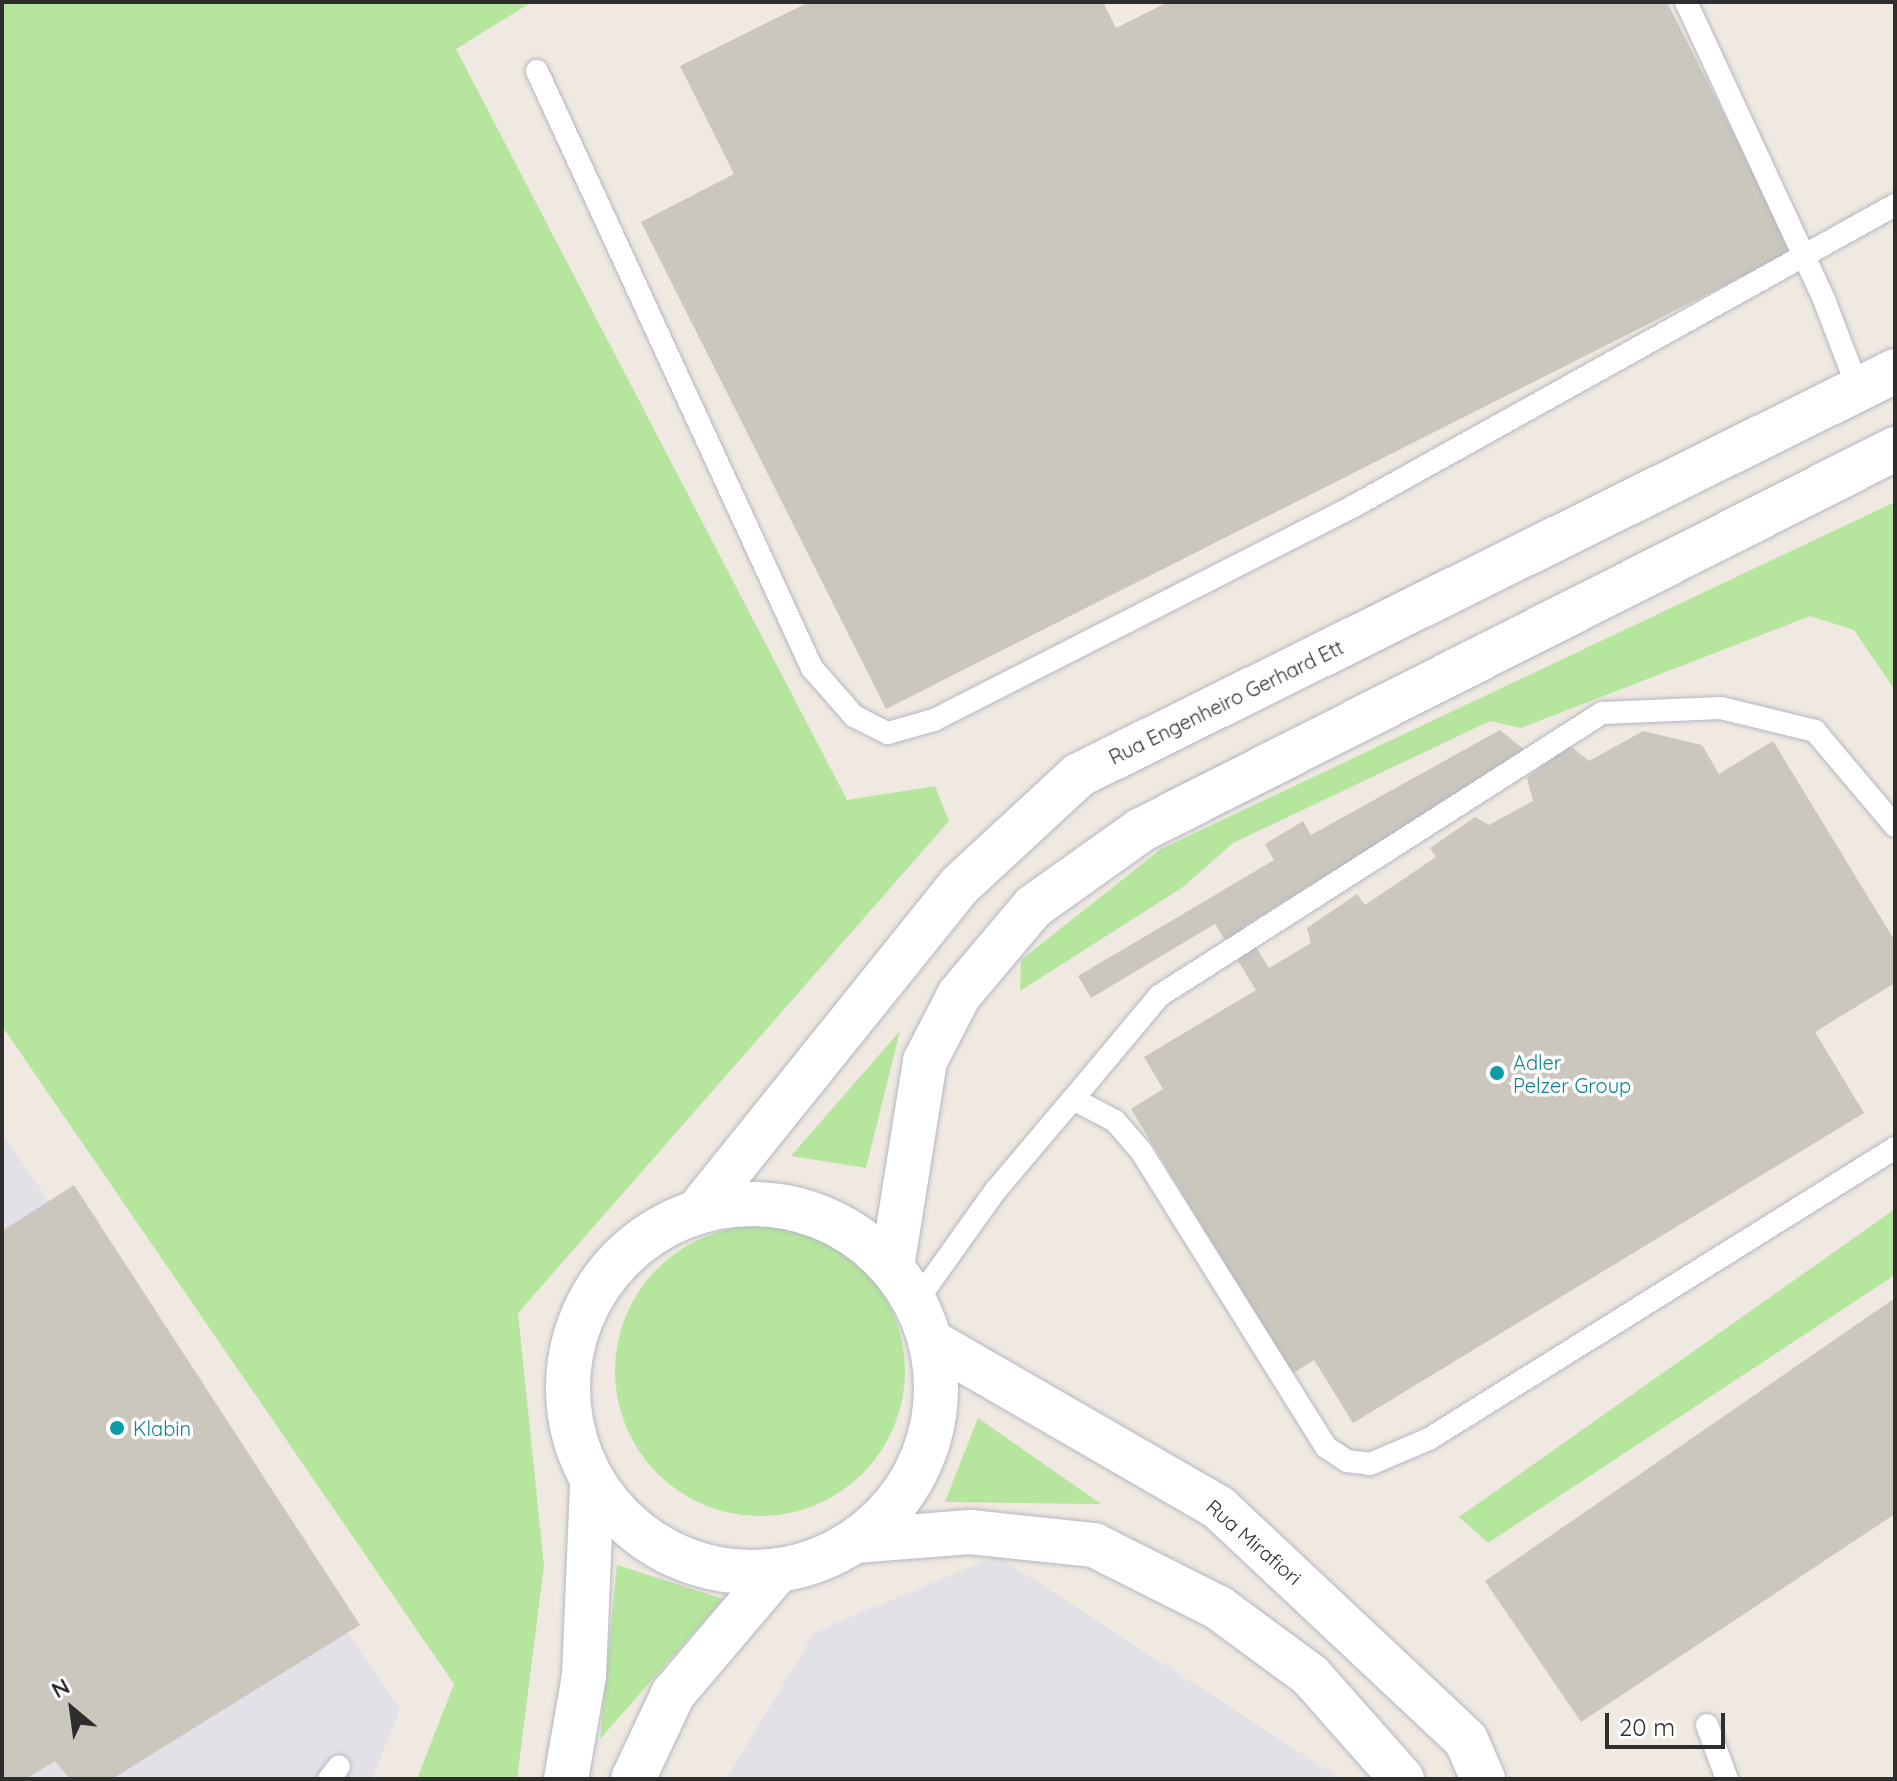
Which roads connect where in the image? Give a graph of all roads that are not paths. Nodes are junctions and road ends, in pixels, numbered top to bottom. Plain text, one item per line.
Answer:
1 (1686, 2) edge
2 (537, 71) dead end
3 (1895, 205) edge
4 (1805, 258) junction
5 (1877, 381) edge
6 (1895, 449) edge
7 (1895, 826) edge
8 (1073, 1099) junction
9 (1895, 1148) edge
10 (697, 1212) junction
11 (904, 1284) junction
12 (932, 1342) junction
13 (592, 1482) junction
14 (855, 1541) junction
15 (778, 1570) junction
16 (1707, 1725) dead end
17 (566, 1779) edge
18 (633, 1779) edge
19 (1402, 1779) edge
20 (1483, 1779) edge
21 (1727, 1779) edge

1 - 4 lane
2 - 4 lane
3 - 4 lane
4 - 5 lane
5 - 10 main road, Rua Engenheiro Gerhard Ett
6 - 11 main road
7 - 8 lane
8 - 9 lane
8 - 11 lane
10 - 11 main road
10 - 13 main road
11 - 12 main road
12 - 14 main road
12 - 20 main road, Rua Mirafiori
13 - 15 main road
13 - 17 main road
14 - 15 main road
14 - 19 main road
15 - 18 main road
16 - 21 lane

